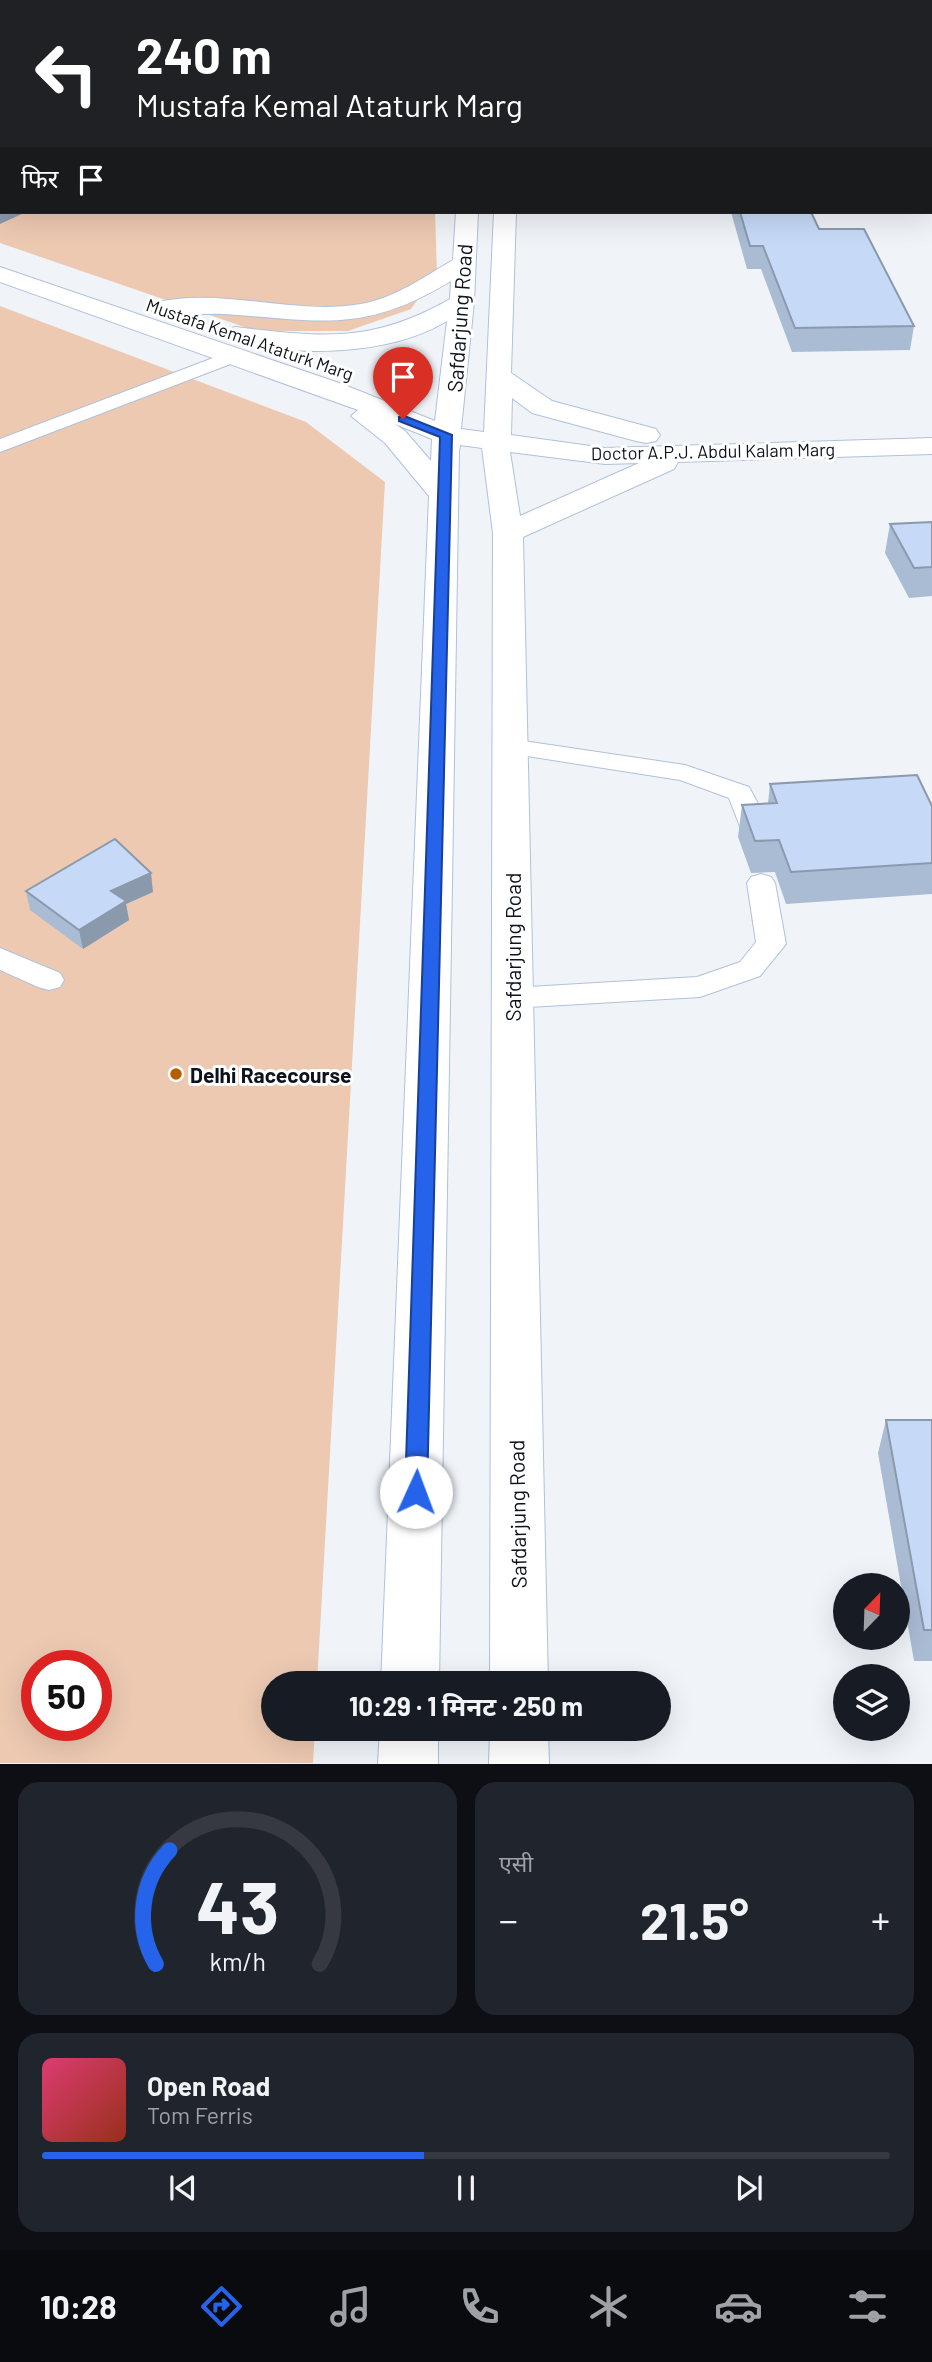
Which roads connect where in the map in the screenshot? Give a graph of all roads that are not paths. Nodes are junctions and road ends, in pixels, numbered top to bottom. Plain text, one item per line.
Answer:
1 (467, 214) edge
2 (505, 214) edge
3 (0, 254) edge
4 (463, 264) junction
5 (0, 274) edge
6 (461, 302) junction
7 (162, 308) junction
8 (234, 345) junction
9 (498, 376) junction
10 (333, 390) junction
11 (449, 424) junction
12 (932, 426) edge
13 (497, 435) junction
14 (646, 435) junction
15 (765, 441) junction
16 (0, 446) edge
17 (932, 446) edge
18 (689, 454) junction
19 (444, 495) junction
20 (508, 533) junction
21 (510, 747) junction
22 (752, 826) edge
23 (761, 883) dead end
24 (0, 958) edge
25 (50, 980) dead end
26 (512, 998) junction
27 (410, 1671) edge
28 (519, 1671) edge
29 (409, 1741) edge
30 (519, 1741) edge
31 (408, 1763) edge
32 (519, 1763) edge

1 - 4 main road, Safdarjung Road
2 - 9 main road, Safdarjung Road
3 - 7 main road, Mustafa Kemal Ataturk Marg
4 - 6 main road, Safdarjung Road
4 - 7 main road
5 - 8 main road, Mustafa Kemal Ataturk Marg
6 - 8 main road
6 - 11 main road, Safdarjung Road
7 - 8 main road, Mustafa Kemal Ataturk Marg
8 - 10 main road, Mustafa Kemal Ataturk Marg
8 - 11 main road, Mustafa Kemal Ataturk Marg
8 - 16 lane
9 - 13 main road, Safdarjung Road
9 - 14 main road
10 - 11 main road, Mustafa Kemal Ataturk Marg
10 - 19 main road
11 - 13 main road, Mustafa Kemal Ataturk Marg
11 - 19 main road, Safdarjung Road
12 - 15 main road, Doctor A.P.J. Abdul Kalam Marg
13 - 14 main road, Doctor A.P.J. Abdul Kalam Marg
13 - 18 main road, Doctor A.P.J. Abdul Kalam Marg
13 - 20 main road, Safdarjung Road
14 - 15 main road, Doctor A.P.J. Abdul Kalam Marg
15 - 17 main road, Doctor A.P.J. Abdul Kalam Marg
15 - 18 main road, Doctor A.P.J. Abdul Kalam Marg
18 - 20 main road
19 - 27 main road, Safdarjung Road
20 - 21 main road, Safdarjung Road
21 - 22 lane
21 - 26 main road, Safdarjung Road
23 - 26 lane
24 - 25 lane
26 - 28 main road, Safdarjung Road
29 - 31 main road
30 - 32 main road

